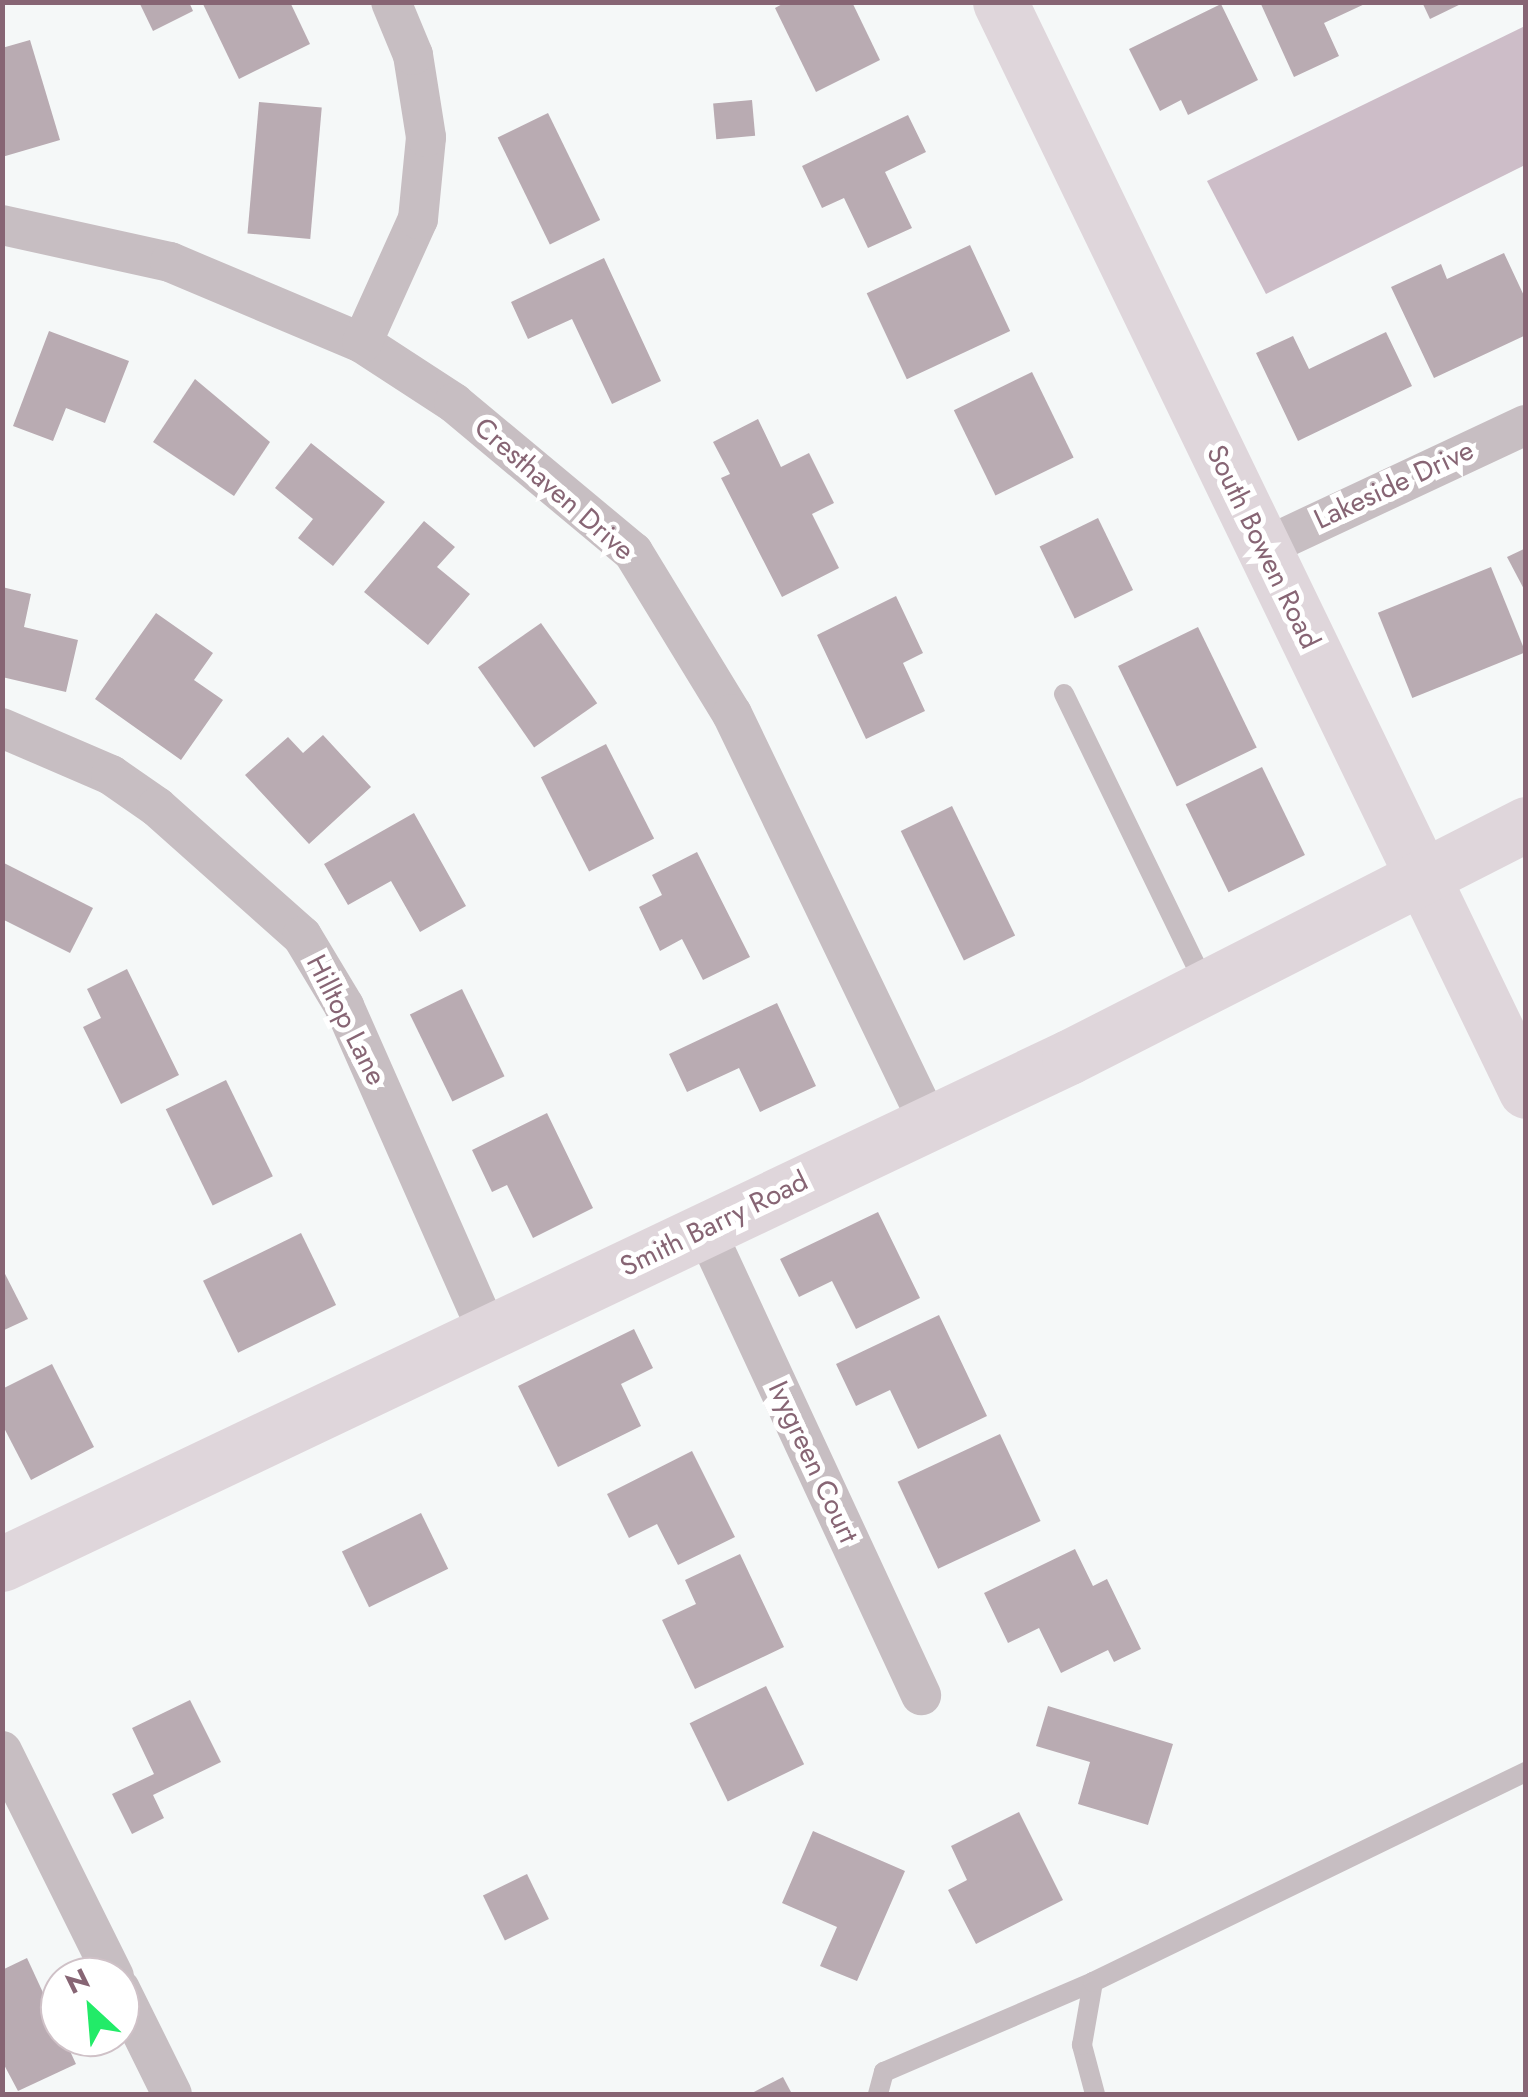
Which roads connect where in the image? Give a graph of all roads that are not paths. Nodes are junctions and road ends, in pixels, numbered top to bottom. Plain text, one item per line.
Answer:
1 (391, 2) edge
2 (1015, 7) edge
3 (2, 225) edge
4 (362, 343) junction
5 (1526, 424) edge
6 (1263, 548) junction
7 (1064, 694) dead end
8 (2, 728) edge
9 (1526, 824) edge
10 (1421, 874) junction
11 (1206, 986) junction
12 (1526, 1090) edge
13 (928, 1122) junction
14 (705, 1229) junction
15 (488, 1332) junction
16 (5, 1558) edge
17 (921, 1695) dead end
18 (2, 1751) edge
19 (1526, 1772) edge
20 (104, 1957) edge
21 (1093, 1982) junction
22 (140, 2029) edge
23 (172, 2094) edge
24 (878, 2094) edge
25 (1095, 2094) edge

1 - 4 street
2 - 6 street, South Bowen Road
3 - 4 street, Cresthaven Drive
4 - 13 street, Cresthaven Drive
5 - 6 street, Lakeside Drive
6 - 10 street, South Bowen Road
7 - 11 lane
8 - 15 street, Hilltop Lane
9 - 10 street, Smith Barry Road
10 - 11 street, Smith Barry Road
10 - 12 street, South Bowen Road
11 - 13 street, Smith Barry Road
13 - 14 street, Smith Barry Road
14 - 15 street, Smith Barry Road
14 - 17 street, Ivygreen Court
15 - 16 street, Smith Barry Road
18 - 20 street
19 - 21 lane
21 - 24 lane
21 - 25 lane
22 - 23 street

